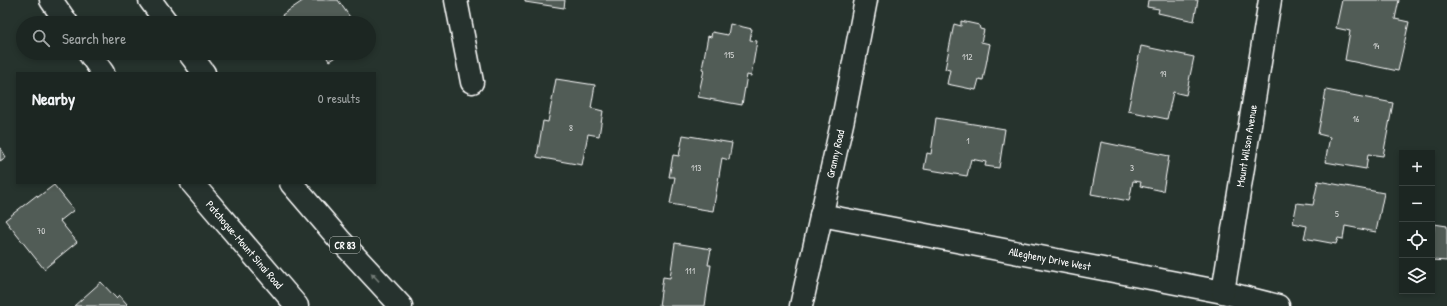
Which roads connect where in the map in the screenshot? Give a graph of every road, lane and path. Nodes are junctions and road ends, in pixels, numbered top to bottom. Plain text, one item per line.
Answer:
1 (51, 0) edge
2 (150, 0) edge
3 (456, 0) edge
4 (866, 0) edge
5 (1270, 0) edge
6 (62, 16) edge
7 (162, 16) edge
8 (94, 60) edge
9 (194, 60) edge
10 (102, 72) edge
11 (203, 72) edge
12 (472, 82) dead end
13 (193, 184) edge
14 (292, 184) edge
15 (821, 215) junction
16 (1223, 292) junction
17 (297, 306) edge
18 (401, 306) edge
19 (801, 306) edge
20 (1278, 306) edge

1 - 6 main road
2 - 7 main road
3 - 12 main road
4 - 15 main road, Granny Road
5 - 16 main road, Mount Wilson Avenue
8 - 10 main road
9 - 11 main road
13 - 17 main road, Patchogue-Mount Sinai Road
18 -> 14 main road, CR 83
15 - 16 main road, Allegheny Drive West
15 - 19 main road, Granny Road
16 - 20 main road, Allegheny Drive West

